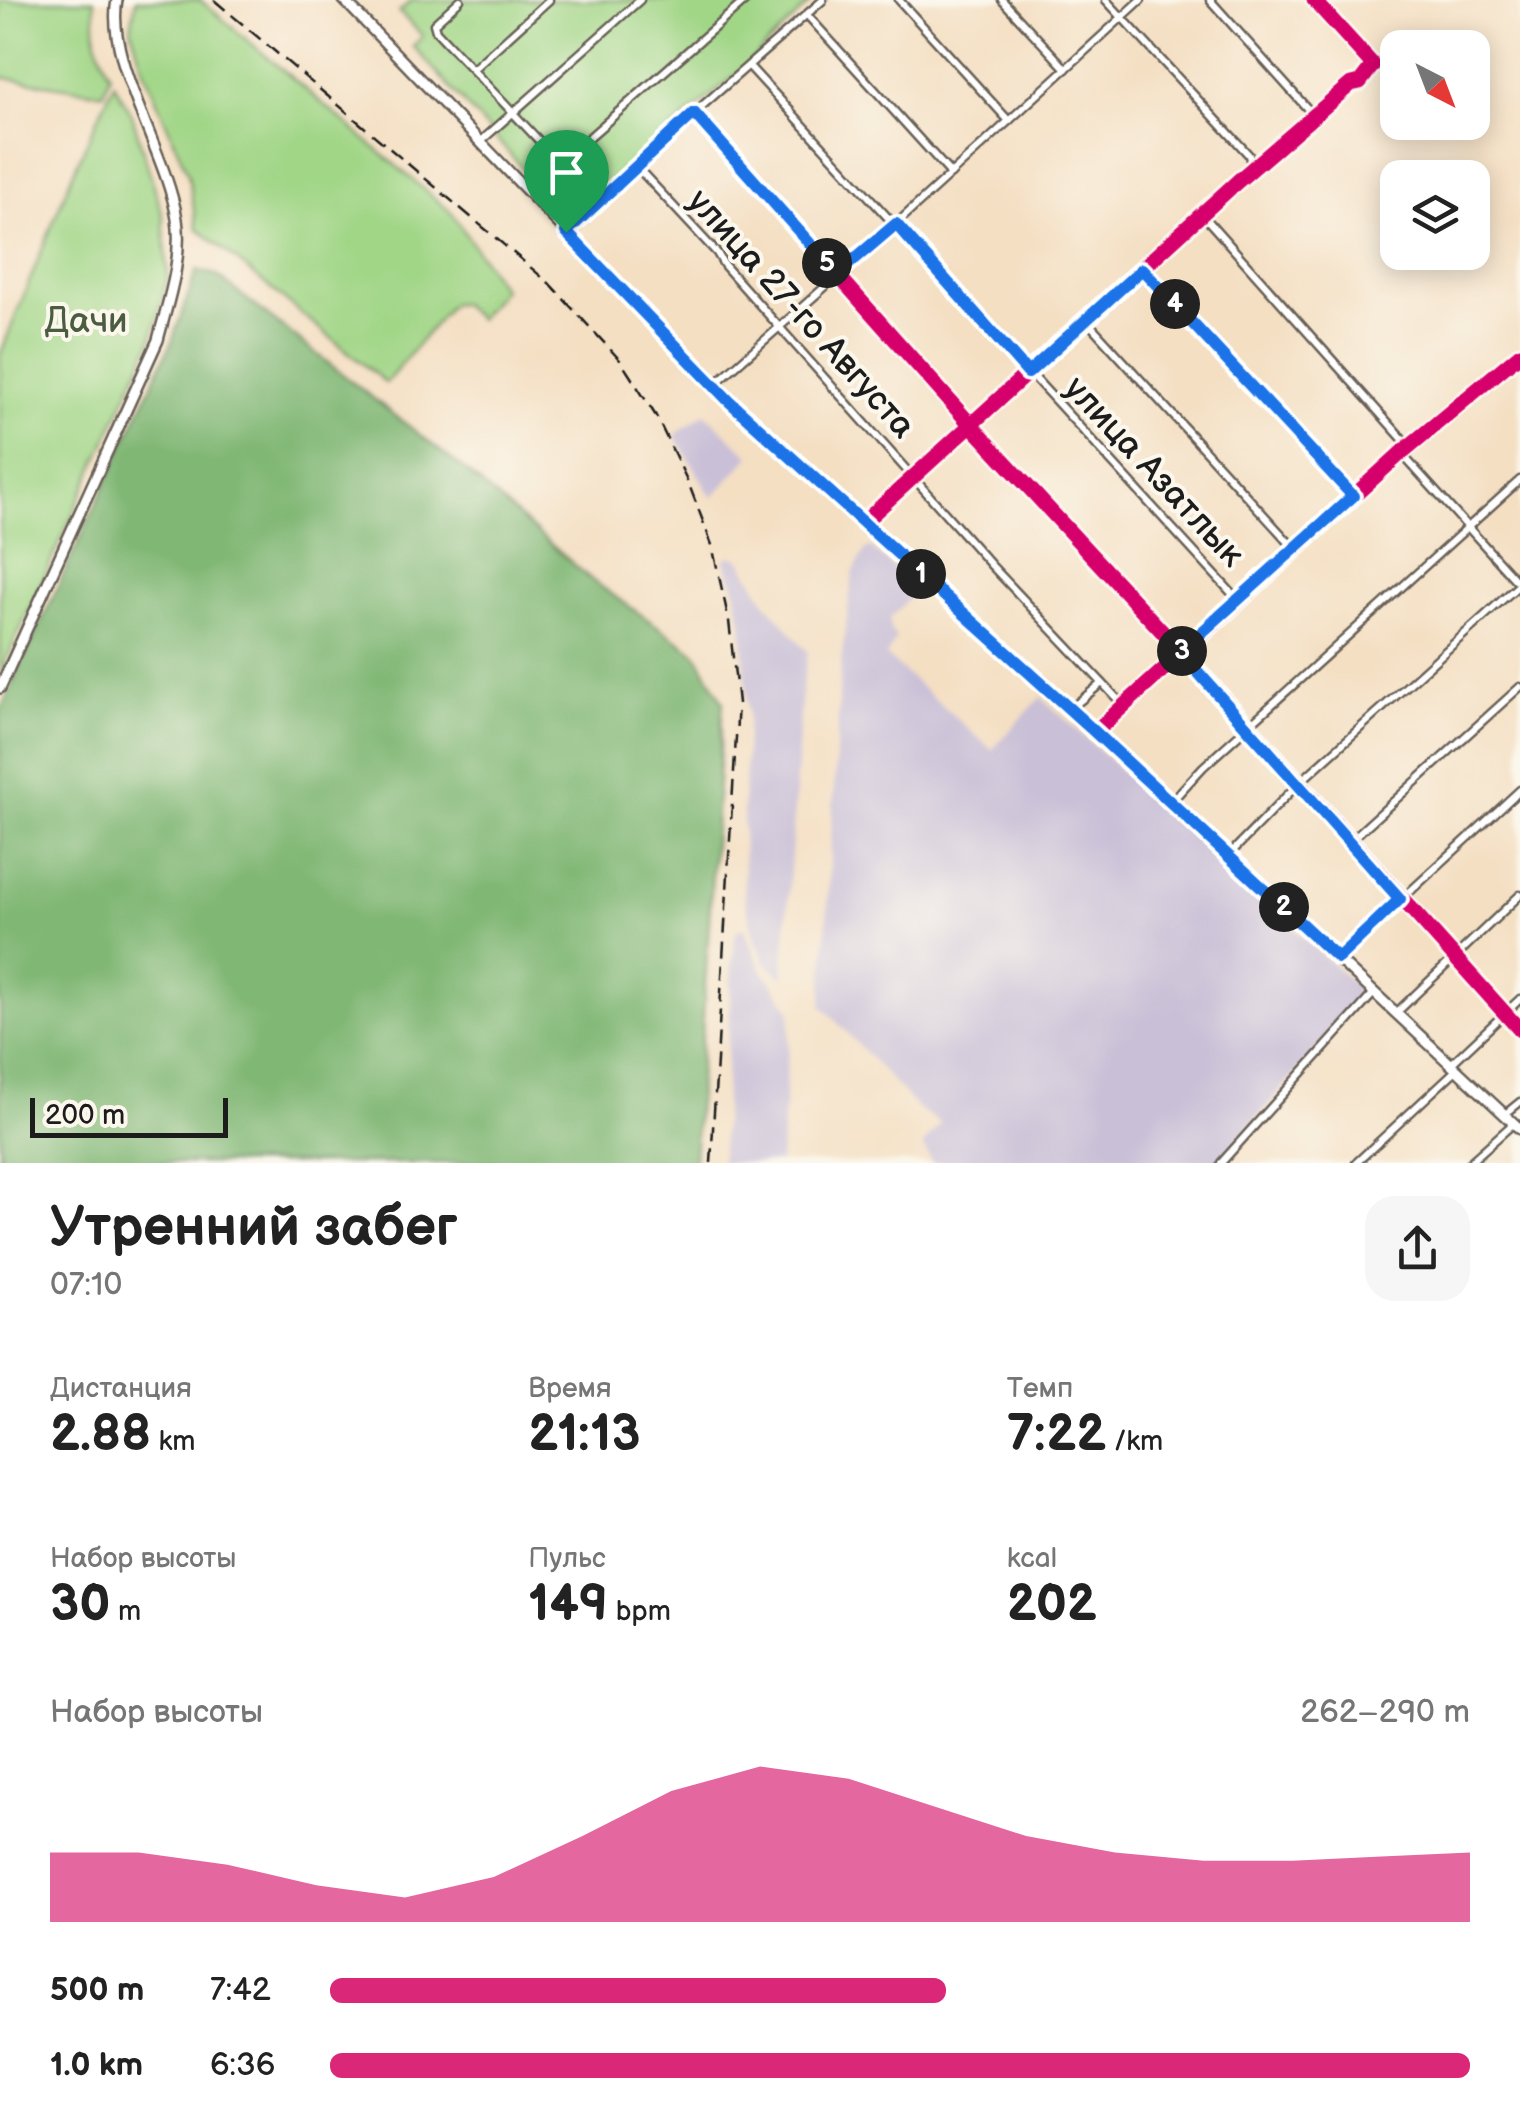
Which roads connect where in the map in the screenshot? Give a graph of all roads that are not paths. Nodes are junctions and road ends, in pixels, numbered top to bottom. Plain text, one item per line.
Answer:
1 (117, 0) edge
2 (344, 0) edge
3 (460, 0) edge
4 (550, 0) edge
5 (640, 0) edge
6 (746, 0) edge
7 (824, 0) edge
8 (899, 0) edge
9 (1002, 0) edge
10 (1106, 0) edge
11 (1141, 0) edge
12 (1210, 0) edge
13 (1314, 0) edge
14 (807, 15) junction
15 (1122, 18) junction
16 (750, 67) junction
17 (473, 69) junction
18 (1066, 69) junction
19 (512, 113) junction
20 (694, 113) junction
21 (1314, 116) junction
22 (1009, 121) junction
23 (481, 141) junction
24 (636, 166) junction
25 (1252, 170) junction
26 (951, 174) junction
27 (1202, 214) junction
28 (896, 224) junction
29 (566, 232) junction
30 (1142, 269) junction
31 (837, 274) junction
32 (1086, 320) junction
33 (780, 326) junction
34 (1520, 354) edge
35 (1028, 373) junction
36 (714, 385) junction
37 (971, 425) junction
38 (1410, 446) junction
39 (1401, 453) junction
40 (913, 478) junction
41 (1520, 480) edge
42 (1353, 496) junction
43 (864, 522) junction
44 (1468, 528) junction
45 (1294, 548) junction
46 (1520, 584) edge
47 (1238, 600) junction
48 (1180, 652) junction
49 (1102, 683) junction
50 (1520, 687) edge
51 (0, 688) edge
52 (1125, 707) junction
53 (1070, 710) junction
54 (1248, 726) junction
55 (1095, 732) junction
56 (1299, 783) junction
57 (1520, 790) edge
58 (1171, 802) junction
59 (1351, 840) junction
60 (1228, 856) junction
61 (1520, 896) edge
62 (1400, 899) junction
63 (1452, 957) junction
64 (1338, 958) junction
65 (1373, 994) junction
66 (1520, 999) edge
67 (1504, 1013) junction
68 (1395, 1014) junction
69 (1520, 1030) edge
70 (1453, 1068) junction
71 (1520, 1102) edge
72 (1504, 1114) junction
73 (1517, 1126) edge
74 (1221, 1163) edge
75 (1356, 1163) edge
76 (1468, 1163) edge

1 - 51 main road
2 - 23 main road
3 - 17 street
4 - 17 street
5 - 19 street
6 - 19 street
7 - 14 street
8 - 22 street
9 - 18 street
10 - 15 street
11 - 15 street
12 - 21 street
13 - 21 street
14 - 16 street
14 - 26 street
15 - 18 street
15 - 25 street
16 - 20 street
16 - 28 street, улица Азатлык
17 - 19 street
18 - 22 street
19 - 23 street
20 - 24 street
20 - 31 street
21 - 25 street
22 - 26 street
23 - 29 main road
24 - 29 street
24 - 33 street, улица 27-го Августа
25 - 27 street
26 - 28 street
27 - 30 street
27 - 38 street
28 - 31 street
28 - 35 street, улица Азатлык
29 - 36 main road
30 - 32 street
30 - 42 street
31 - 33 street
31 - 37 street
32 - 35 street
32 - 45 street
33 - 36 street
33 - 40 street, улица 27-го Августа
34 - 38 street
35 - 37 street
35 - 47 street, улица Азатлык
36 - 43 main road
37 - 40 street
37 - 48 street
38 - 39 street
39 - 42 street
39 - 44 street
40 - 43 street
40 - 49 street, улица 27-го Августа
41 - 44 street
42 - 45 street
43 - 53 main road
44 - 46 street
44 - 54 street
45 - 47 street
46 - 56 street
47 - 48 street
48 - 52 street
48 - 54 street
49 - 52 street, улица 27-го Августа
49 - 53 street
50 - 59 street
52 - 55 street
53 - 55 main road
54 - 56 street
54 - 58 street
55 - 58 main road
56 - 59 street
56 - 60 street
57 - 62 street
58 - 60 main road
59 - 62 street
60 - 64 main road
61 - 63 street
62 - 63 street
62 - 64 street
63 - 67 street
63 - 68 street
64 - 65 main road
65 - 68 main road
65 - 74 street
66 - 67 street
67 - 69 street
67 - 70 street
68 - 70 main road
70 - 72 main road
70 - 75 street
71 - 72 street
72 - 73 main road
73 - 76 street

